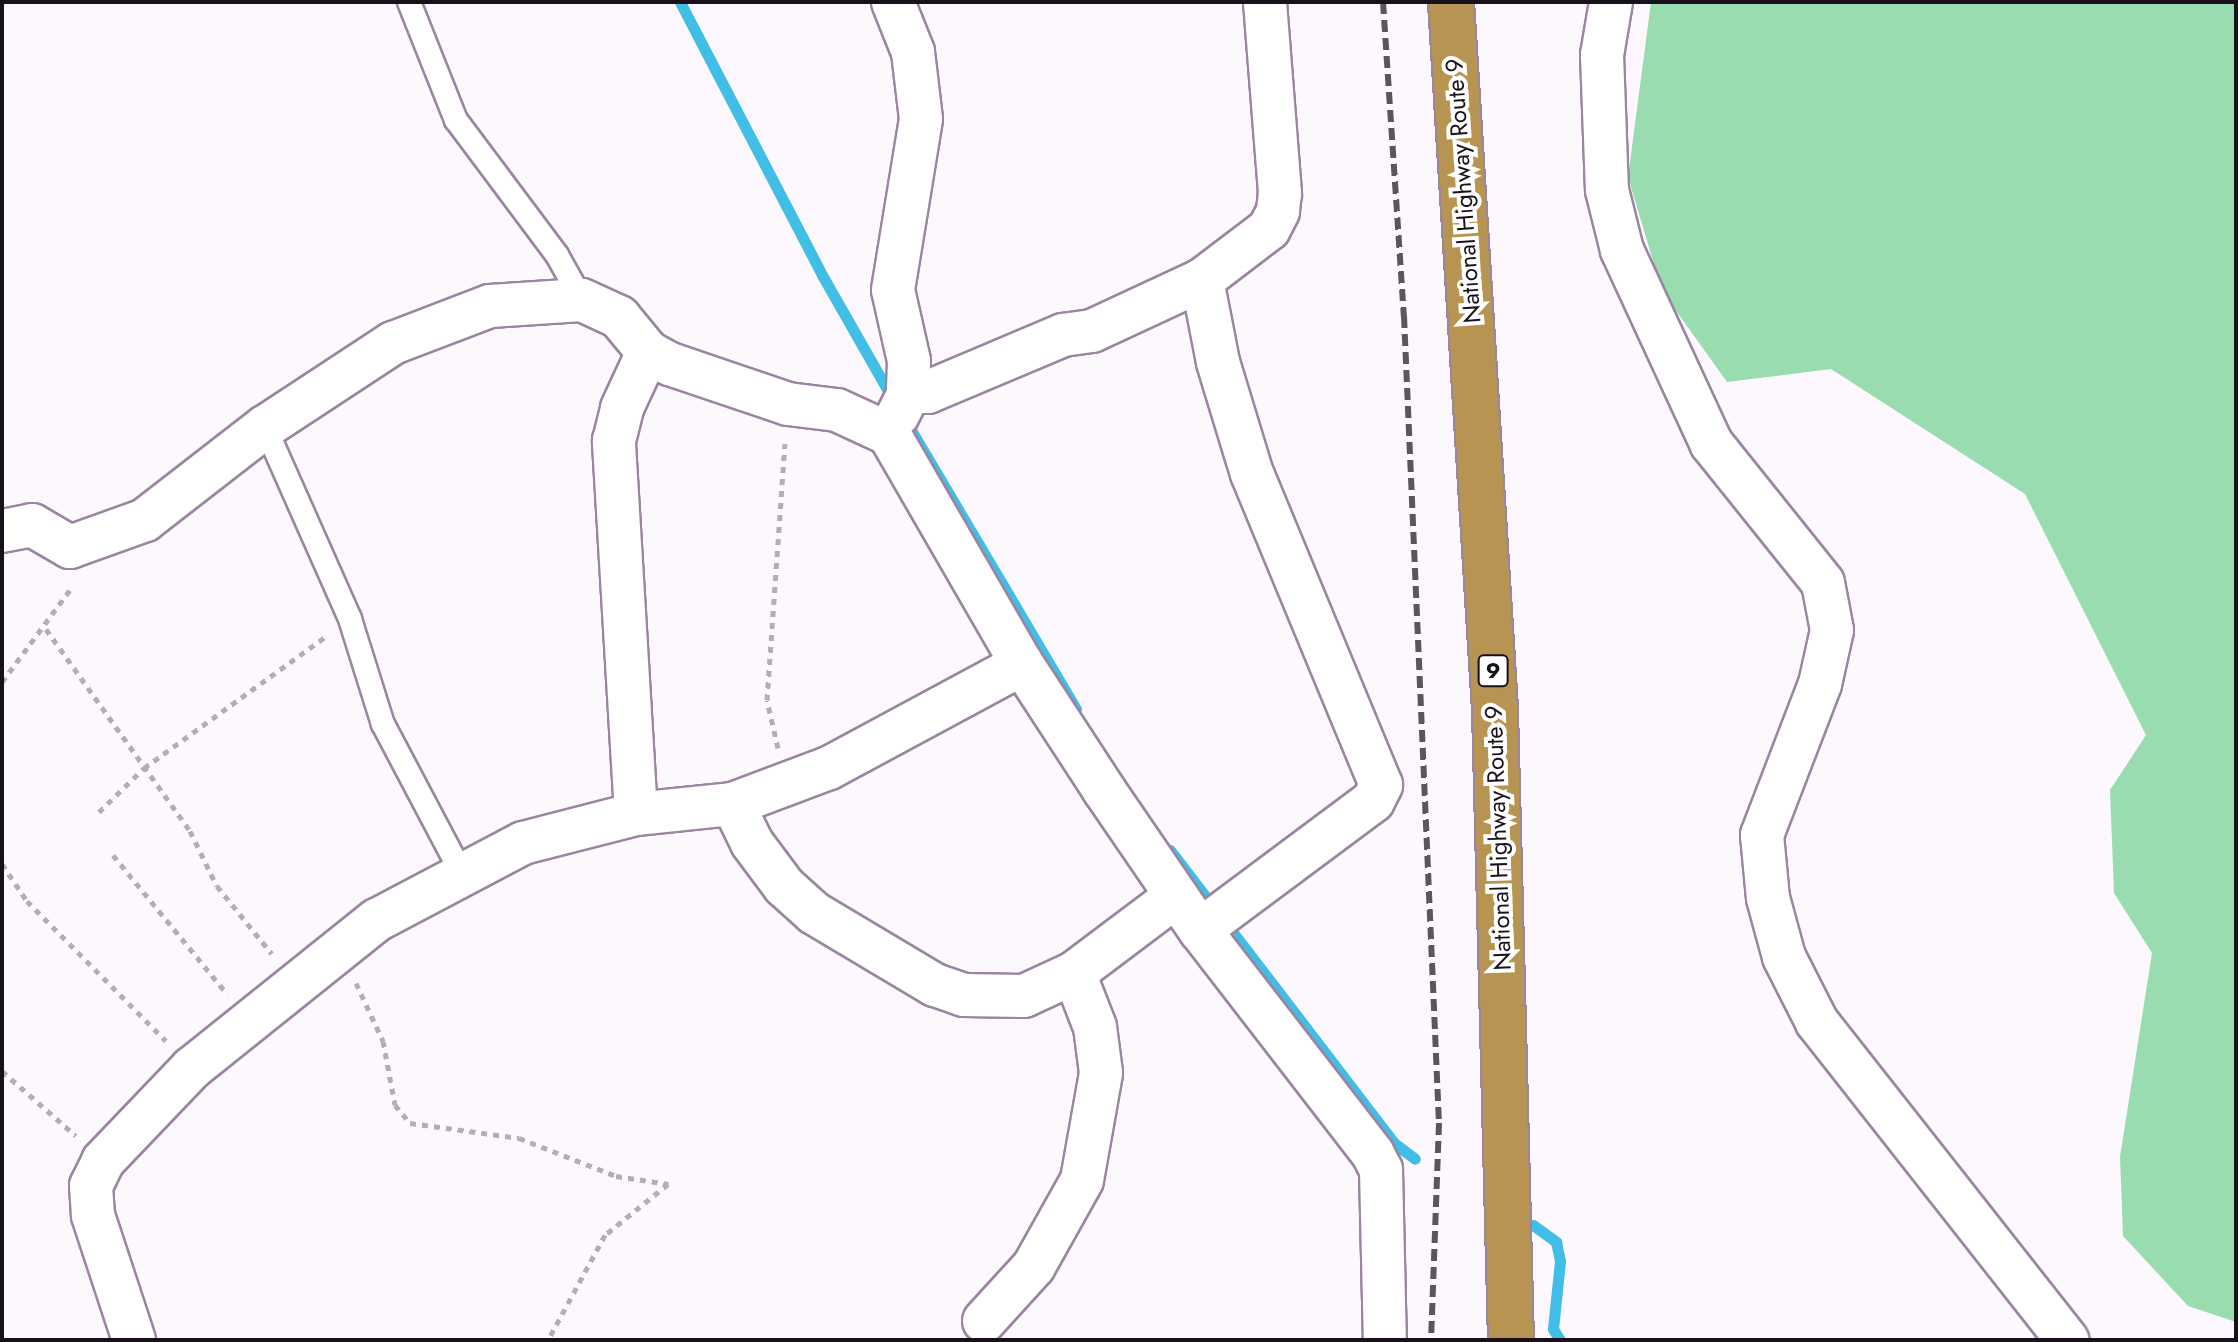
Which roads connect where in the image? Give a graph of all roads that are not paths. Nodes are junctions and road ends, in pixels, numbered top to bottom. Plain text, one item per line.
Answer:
1 (409, 2) edge
2 (893, 2) edge
3 (1265, 2) edge
4 (1451, 2) edge
5 (1611, 2) edge
6 (1202, 280) junction
7 (582, 300) junction
8 (648, 352) junction
9 (900, 410) junction
10 (265, 427) junction
11 (2, 531) edge
12 (1022, 664) junction
13 (733, 804) junction
14 (636, 814) junction
15 (461, 872) junction
16 (1176, 896) junction
17 (1212, 921) junction
18 (1074, 973) junction
19 (984, 1321) dead end
20 (134, 1340) edge
21 (1385, 1340) edge
22 (1511, 1340) edge
23 (2067, 1340) edge

1 - 7 lane
2 - 9 street
3 - 6 street
4 - 22 highway, National Highway Route 9 / 9
5 - 23 street
6 - 9 street
6 - 17 street
7 - 8 street
7 - 10 street
8 - 9 street
8 - 14 street
9 - 12 street
10 - 11 street
10 - 15 lane
12 - 13 street
12 - 16 street
13 - 14 street
13 - 18 street
14 - 15 street
15 - 20 street
16 - 17 street
16 - 18 street
17 - 21 street
18 - 19 street

